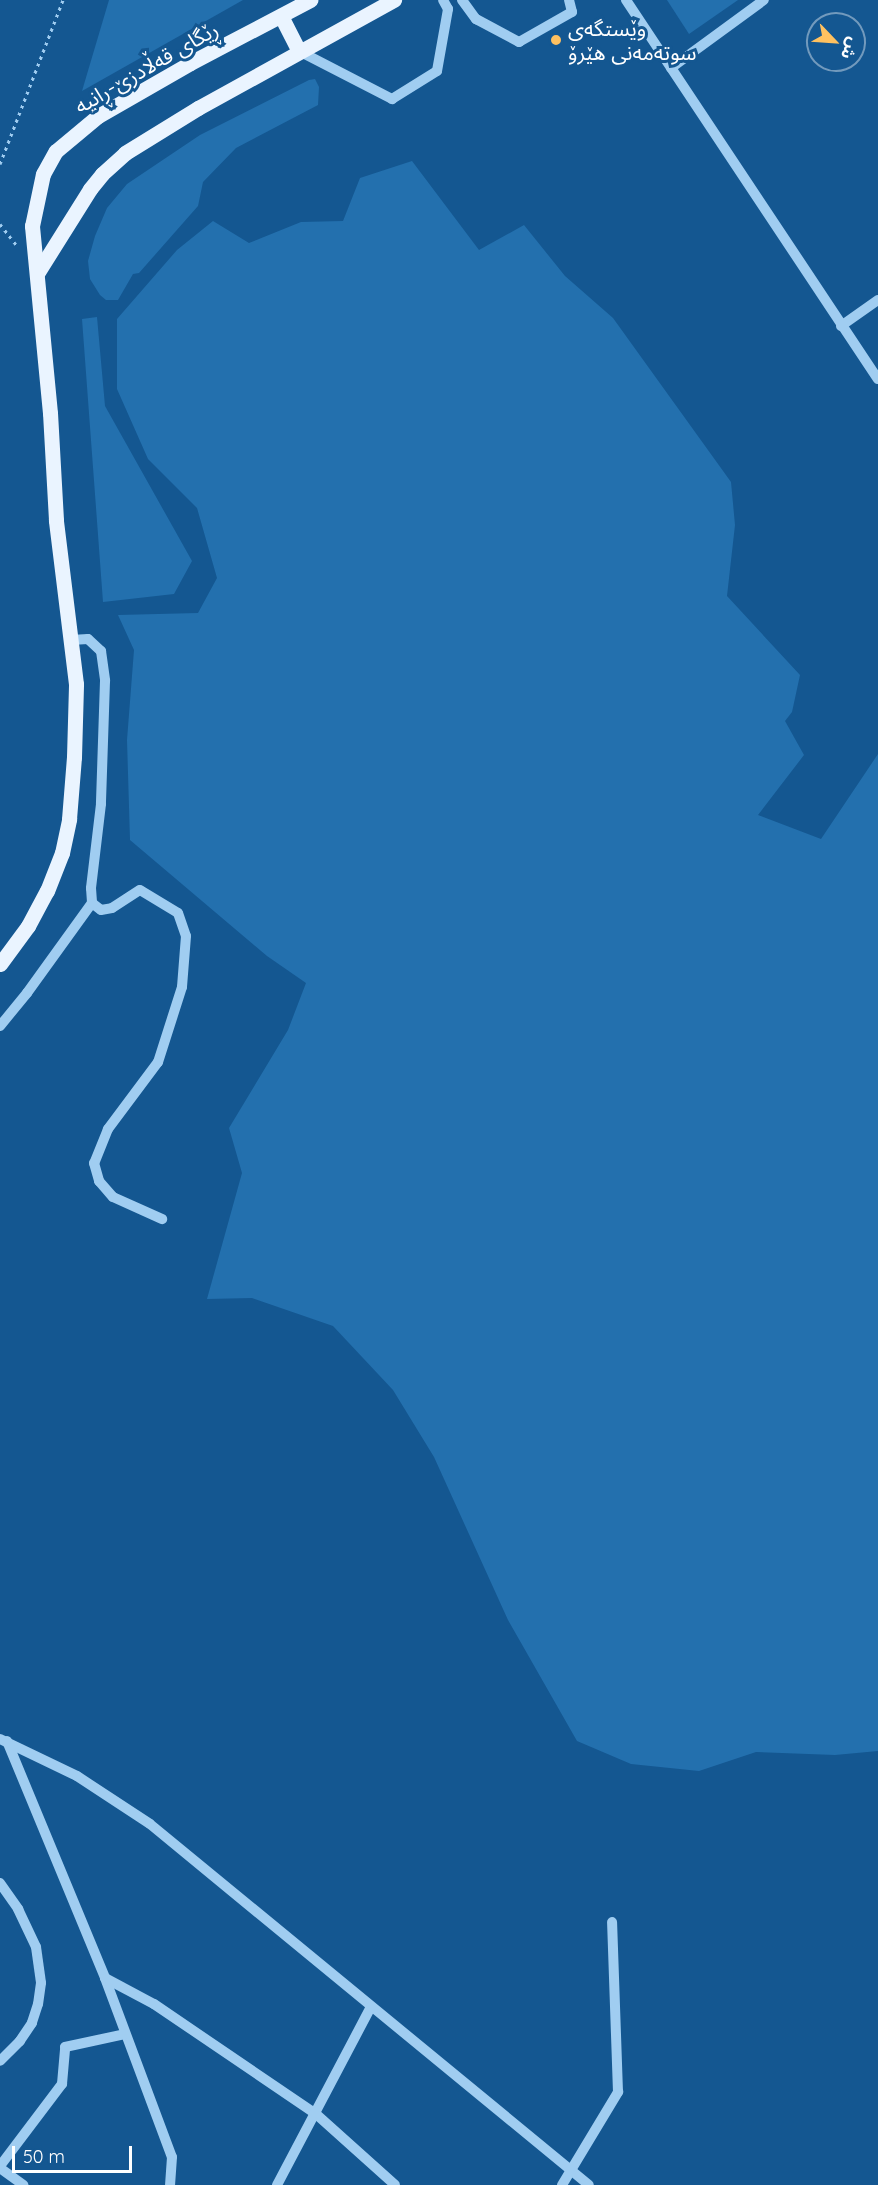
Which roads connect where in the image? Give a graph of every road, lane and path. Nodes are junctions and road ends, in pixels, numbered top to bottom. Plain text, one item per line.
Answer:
1 (63, 0) edge
2 (310, 0) edge
3 (394, 0) edge
4 (443, 0) edge
5 (462, 0) edge
6 (569, 0) edge
7 (626, 0) edge
8 (764, 0) edge
9 (281, 16) junction
10 (298, 51) junction
11 (671, 68) junction
12 (0, 164) edge
13 (38, 272) junction
14 (878, 300) edge
15 (841, 326) junction
16 (878, 379) edge
17 (71, 640) junction
18 (92, 903) junction
19 (0, 964) edge
20 (0, 1026) edge
21 (162, 1219) dead end
22 (4, 1740) edge
23 (0, 1883) edge
24 (612, 1922) dead end
25 (105, 1978) junction
26 (371, 2007) junction
27 (125, 2034) junction
28 (0, 2061) edge
29 (316, 2114) junction
30 (0, 2167) edge
31 (572, 2171) junction
32 (24, 2185) edge
33 (170, 2185) edge
34 (277, 2185) edge
35 (395, 2185) edge
36 (562, 2185) edge
37 (589, 2185) edge

1 - 12 path
2 - 9 main road, ڕێگای قەڵادزێ-ڕانیە
3 - 10 main road
4 - 10 street
5 - 6 street
7 - 11 street
8 - 11 street
9 - 10 main road
9 - 13 main road, ڕێگای قەڵادزێ-ڕانیە
10 - 13 main road
11 - 15 street
13 - 17 main road, ڕێگای قەڵادزێ-ڕانیە
14 - 15 street
15 - 16 street
17 - 18 street
17 - 19 main road, ڕێگای قەڵادزێ-ڕانیە
18 - 20 street
18 - 21 street
22 - 25 street
22 - 26 street
23 - 28 street
24 - 31 street
25 - 27 street
25 - 29 street
26 - 29 street
26 - 31 street
27 - 30 street
27 - 33 street
29 - 34 street
29 - 35 street
30 - 32 street
31 - 36 street
31 - 37 street

